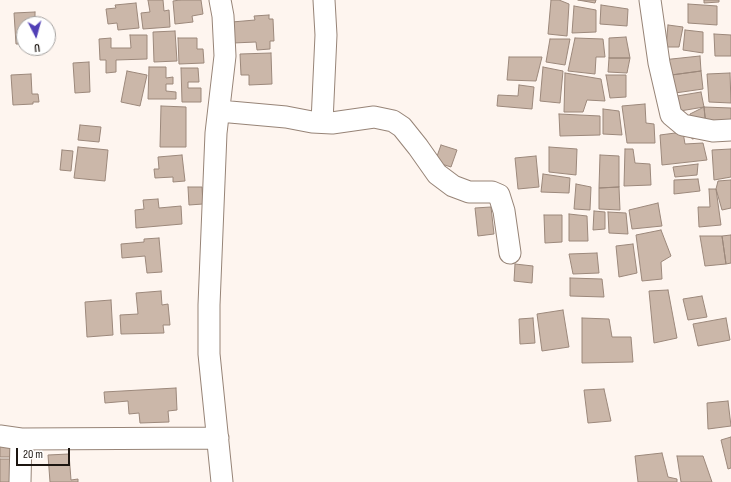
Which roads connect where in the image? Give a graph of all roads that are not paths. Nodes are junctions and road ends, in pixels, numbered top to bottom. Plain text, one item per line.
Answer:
1 (220, 0) edge
2 (324, 0) edge
3 (650, 0) edge
4 (219, 111) junction
5 (322, 122) junction
6 (731, 130) edge
7 (510, 253) dead end
8 (0, 436) edge
9 (218, 438) junction
10 (20, 439) junction
11 (20, 482) edge
12 (222, 482) edge

1 - 4 street
2 - 5 street
3 - 6 street
4 - 5 street
4 - 9 street
5 - 7 street
8 - 10 street
9 - 10 street
9 - 12 street
10 - 11 street

